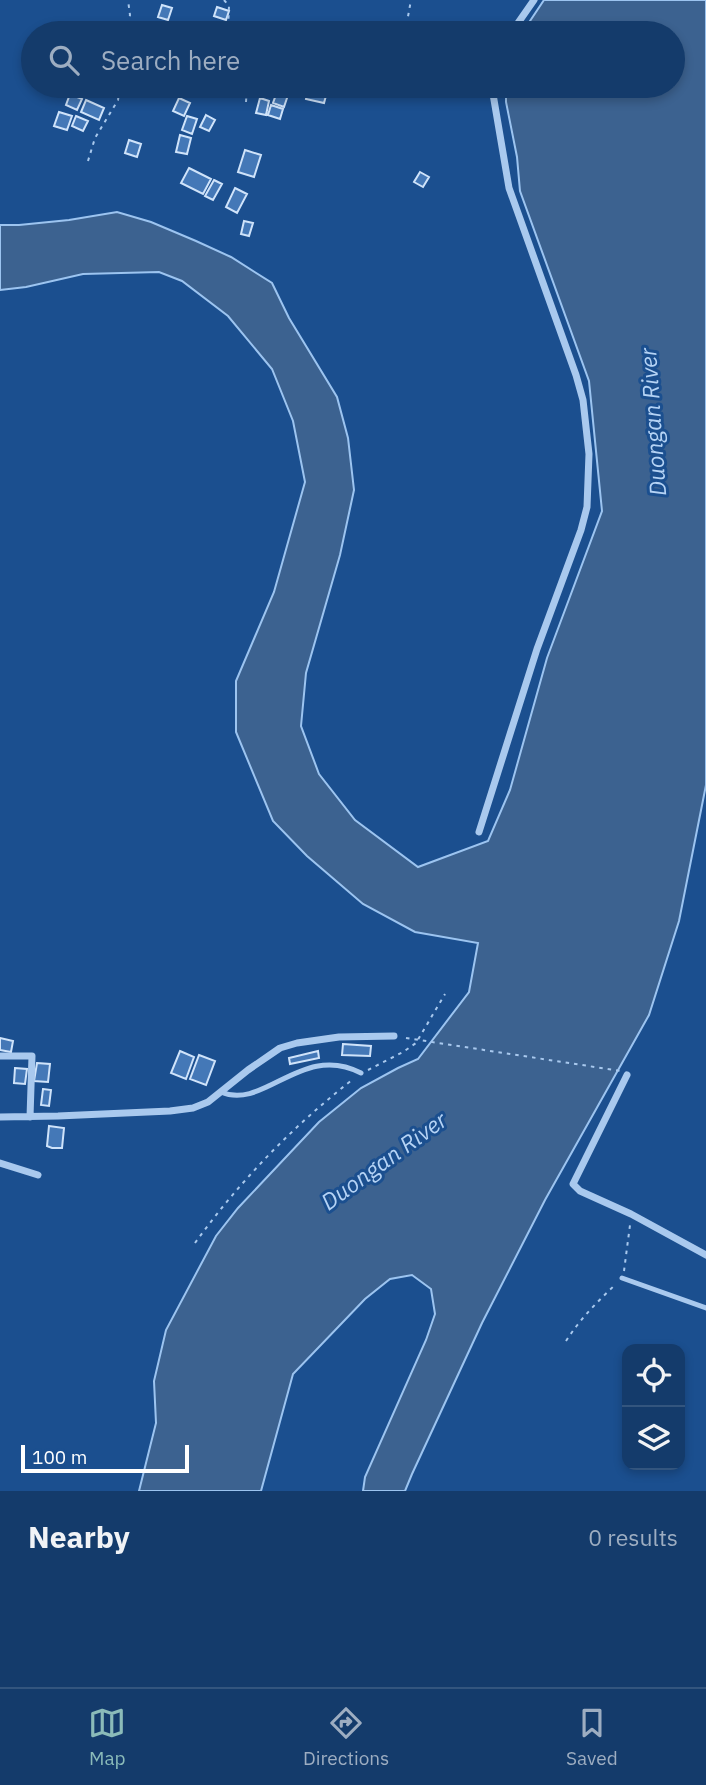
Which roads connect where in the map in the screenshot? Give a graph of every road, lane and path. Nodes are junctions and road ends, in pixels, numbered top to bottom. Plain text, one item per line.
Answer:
1 (128, 0) edge
2 (224, 0) edge
3 (411, 0) edge
4 (534, 0) edge
5 (129, 21) edge
6 (228, 21) edge
7 (407, 21) edge
8 (519, 21) edge
9 (118, 98) edge
10 (246, 98) edge
11 (494, 98) edge
12 (246, 102) dead end
13 (88, 161) dead end
14 (479, 832) dead end
15 (445, 994) dead end
16 (394, 1036) dead end
17 (406, 1038) dead end
18 (0, 1056) edge
19 (361, 1073) junction
20 (624, 1073) joint
21 (221, 1092) junction
22 (0, 1117) edge
23 (30, 1117) junction
24 (0, 1163) edge
25 (38, 1175) dead end
26 (631, 1214) junction
27 (195, 1243) dead end
28 (706, 1255) edge
29 (622, 1278) junction
30 (706, 1308) edge
31 (566, 1341) dead end

1 - 5 path
2 - 6 path
3 - 7 path
4 - 8 street
9 - 13 path
10 - 12 path
11 - 14 street
15 - 19 path
16 - 21 street
17 - 20 path, bridge
18 - 23 street
19 - 21 lane
19 - 27 path
20 - 26 street
21 - 23 street
22 - 23 street
24 - 25 street
26 - 28 street
26 - 29 path
29 - 30 lane
29 - 31 path

